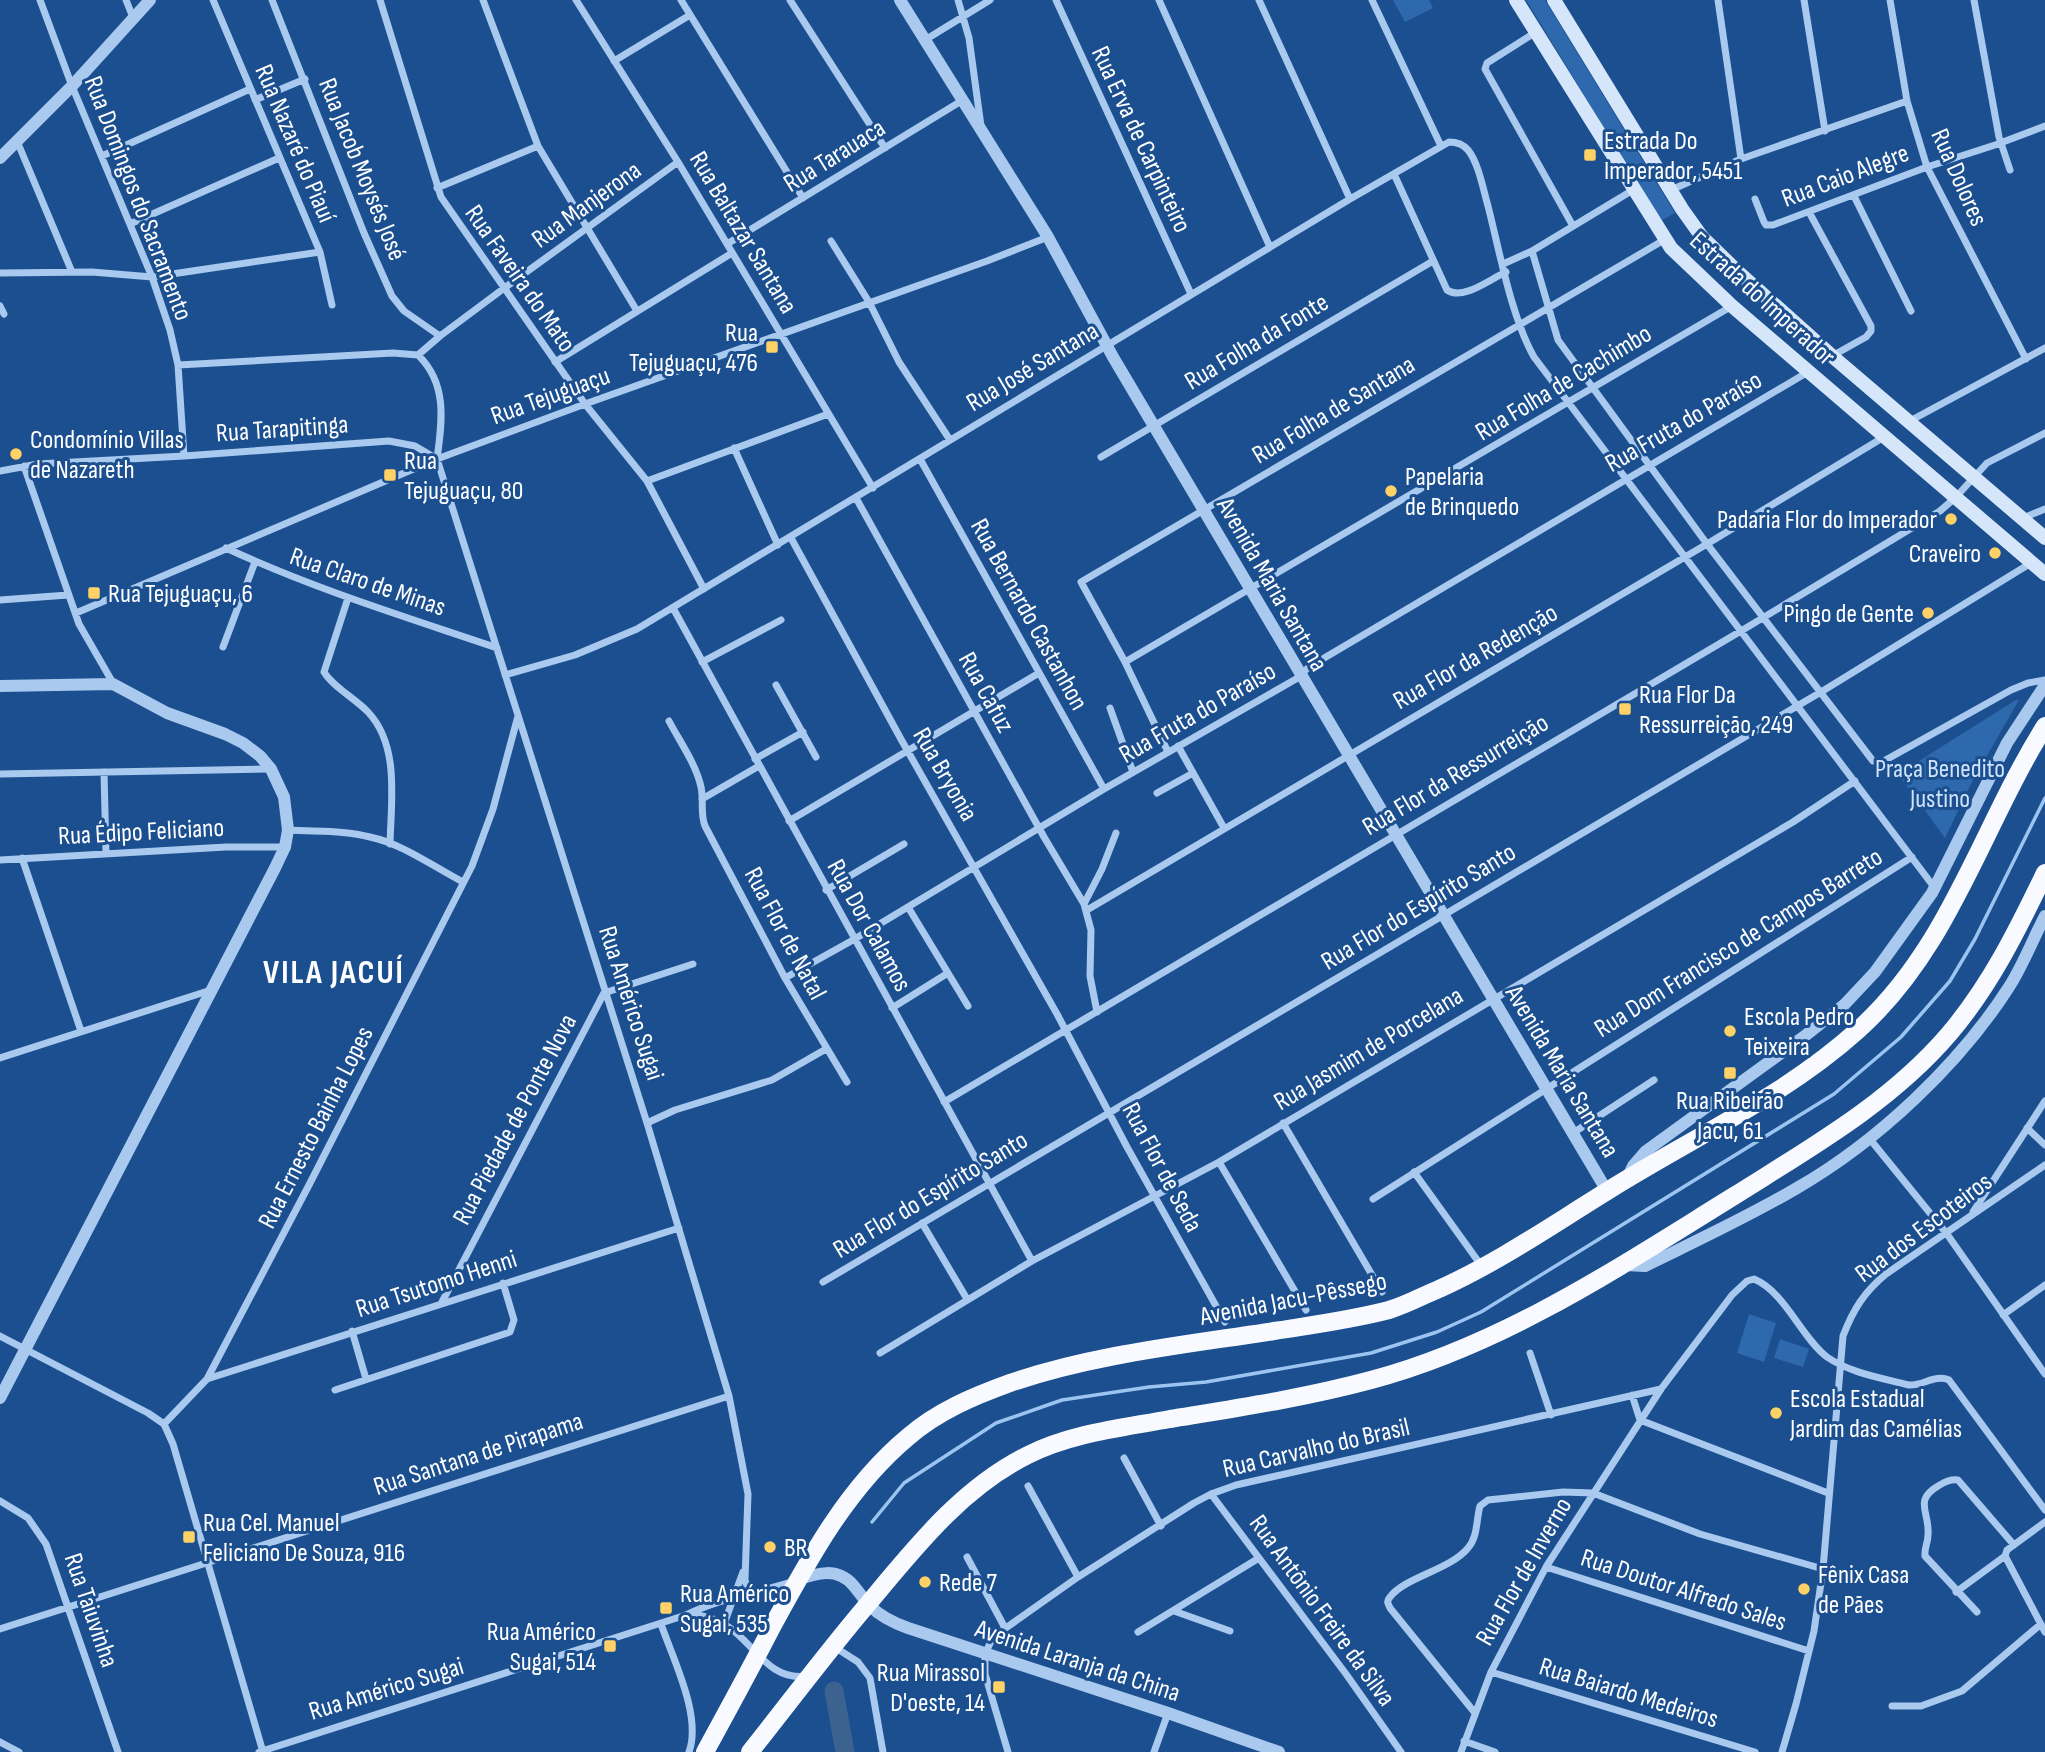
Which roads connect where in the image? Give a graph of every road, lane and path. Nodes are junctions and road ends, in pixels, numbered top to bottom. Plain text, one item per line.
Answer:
1 (40, 0) edge
2 (126, 0) edge
3 (150, 0) edge
4 (213, 0) edge
5 (272, 0) edge
6 (380, 0) edge
7 (483, 0) edge
8 (576, 0) edge
9 (681, 0) edge
10 (790, 0) edge
11 (900, 0) edge
12 (958, 0) edge
13 (990, 0) edge
14 (1056, 0) edge
15 (1158, 0) edge
16 (1259, 0) edge
17 (1372, 0) edge
18 (1516, 0) edge
19 (1554, 0) edge
20 (1718, 0) edge
21 (1804, 0) edge
22 (1890, 0) edge
23 (1974, 0) edge
24 (690, 15) junction
25 (964, 16) junction
26 (134, 20) junction
27 (1536, 33) junction
28 (925, 40) junction
29 (614, 61) junction
30 (305, 79) junction
31 (72, 86) junction
32 (250, 89) junction
33 (254, 100) junction
34 (963, 100) junction
35 (1907, 102) junction
36 (2045, 126) edge
37 (982, 130) junction
38 (1825, 131) junction
39 (17, 141) junction
40 (2001, 143) junction
41 (538, 145) junction
42 (1441, 146) junction
43 (885, 148) junction
44 (102, 156) junction
45 (0, 158) edge
46 (279, 158) junction
47 (1741, 159) junction
48 (678, 162) junction
49 (1927, 167) junction
50 (2010, 170) dead end
51 (1394, 174) junction
52 (437, 188) junction
53 (1633, 190) junction
54 (1671, 190) junction
55 (1854, 196) junction
56 (803, 198) junction
57 (1350, 199) junction
58 (1755, 200) dead end
59 (1809, 212) junction
60 (130, 223) junction
61 (1573, 226) junction
62 (588, 229) junction
63 (1048, 237) junction
64 (1664, 240) junction
65 (831, 241) dead end
66 (727, 244) junction
67 (1270, 247) junction
68 (1532, 251) junction
69 (320, 252) junction
70 (732, 253) junction
71 (1433, 261) junction
72 (1504, 268) junction
73 (72, 272) junction
74 (0, 273) edge
75 (152, 277) junction
76 (503, 289) junction
77 (1191, 294) junction
78 (869, 302) junction
79 (332, 305) dead end
80 (1732, 306) junction
81 (1548, 307) junction
82 (1911, 311) dead end
83 (637, 312) junction
84 (1520, 324) junction
85 (780, 335) junction
86 (440, 336) junction
87 (1107, 345) junction
88 (2045, 348) edge
89 (418, 355) junction
90 (1832, 356) junction
91 (2026, 359) junction
92 (555, 362) junction
93 (178, 365) junction
94 (1808, 372) junction
95 (1593, 389) junction
96 (1569, 403) junction
97 (584, 404) junction
98 (828, 414) junction
99 (1908, 422) junction
100 (1154, 426) junction
101 (2045, 433) edge
102 (1884, 437) junction
103 (950, 440) junction
104 (734, 448) junction
105 (184, 456) junction
106 (1101, 457) dead end
107 (437, 459) junction
108 (920, 459) junction
109 (1650, 463) junction
110 (24, 466) junction
111 (0, 471) edge
112 (1976, 475) junction
113 (1626, 478) junction
114 (647, 481) junction
115 (873, 488) junction
116 (856, 498) junction
117 (1955, 498) junction
118 (2045, 509) edge
119 (1204, 510) junction
120 (2022, 519) junction
121 (791, 538) junction
122 (2045, 538) edge
123 (1707, 544) junction
124 (778, 545) junction
125 (226, 548) junction
126 (1685, 557) junction
127 (2038, 560) edge
128 (255, 562) junction
129 (2045, 574) edge
130 (704, 589) junction
131 (1251, 590) junction
132 (68, 595) junction
133 (348, 598) junction
134 (0, 600) edge
135 (673, 607) junction
136 (76, 613) junction
137 (1763, 617) junction
138 (781, 620) dead end
139 (1741, 631) junction
140 (223, 647) dead end
141 (497, 648) junction
142 (702, 662) junction
143 (1125, 662) junction
144 (1039, 673) junction
145 (505, 675) junction
146 (1300, 675) junction
147 (2045, 682) edge
148 (114, 684) junction
149 (776, 685) dead end
150 (0, 686) edge
151 (1821, 692) junction
152 (1797, 706) junction
153 (1110, 708) dead end
154 (974, 712) junction
155 (518, 716) junction
156 (668, 721) dead end
157 (2045, 726) edge
158 (803, 732) junction
159 (1178, 746) junction
160 (909, 752) junction
161 (1168, 752) junction
162 (1348, 755) junction
163 (816, 757) dead end
164 (757, 763) junction
165 (271, 769) junction
166 (104, 772) junction
167 (1133, 772) junction
168 (1193, 773) junction
169 (0, 774) edge
170 (1855, 781) junction
171 (1104, 789) junction
172 (1157, 793) dead end
173 (702, 799) junction
174 (789, 821) junction
175 (1039, 828) junction
176 (1224, 828) junction
177 (288, 830) junction
178 (1116, 832) dead end
179 (1395, 834) junction
180 (390, 844) junction
181 (904, 844) dead end
182 (285, 847) junction
183 (106, 854) junction
184 (22, 858) junction
185 (1912, 858) junction
186 (0, 860) edge
187 (975, 868) junction
188 (2045, 873) edge
189 (463, 882) junction
190 (1935, 888) junction
191 (827, 890) junction
192 (908, 907) junction
193 (1086, 907) junction
194 (1445, 916) junction
195 (2045, 916) edge
196 (853, 940) junction
197 (693, 964) dead end
198 (948, 973) junction
199 (785, 978) junction
200 (211, 990) junction
201 (604, 993) junction
202 (1494, 998) junction
203 (968, 1006) dead end
204 (891, 1008) junction
205 (1097, 1012) junction
206 (81, 1031) junction
207 (1066, 1031) junction
208 (826, 1049) junction
209 (0, 1058) edge
210 (1654, 1080) dead end
211 (847, 1082) dead end
212 (1546, 1087) junction
213 (2045, 1101) edge
214 (944, 1102) junction
215 (1110, 1113) junction
216 (647, 1123) junction
217 (1283, 1124) junction
218 (2027, 1128) junction
219 (1573, 1133) junction
220 (1869, 1138) junction
221 (2045, 1145) edge
222 (1219, 1162) junction
223 (2045, 1165) edge
224 (1414, 1172) junction
225 (1627, 1179) junction
226 (990, 1182) junction
227 (1608, 1191) junction
228 (1154, 1198) junction
229 (1373, 1199) dead end
230 (1971, 1216) junction
231 (922, 1223) junction
232 (679, 1228) junction
233 (1947, 1234) junction
234 (1032, 1261) junction
235 (1625, 1265) junction
236 (1484, 1268) junction
237 (823, 1282) dead end
238 (503, 1283) junction
239 (2045, 1285) edge
240 (1382, 1292) dead end
241 (967, 1299) junction
242 (442, 1302) junction
243 (1306, 1310) dead end
244 (2003, 1315) junction
245 (1225, 1322) dead end
246 (352, 1331) junction
247 (0, 1336) edge
248 (25, 1348) junction
249 (880, 1353) dead end
250 (1530, 1353) dead end
251 (1840, 1365) junction
252 (2045, 1374) edge
253 (207, 1378) junction
254 (366, 1379) junction
255 (1661, 1389) junction
256 (335, 1390) dead end
257 (1632, 1395) junction
258 (729, 1396) junction
259 (0, 1398) edge
260 (1550, 1415) junction
261 (1640, 1420) junction
262 (164, 1424) junction
263 (1124, 1458) dead end
264 (1028, 1486) dead end
265 (1593, 1493) junction
266 (1828, 1493) junction
267 (1211, 1494) junction
268 (0, 1501) edge
269 (2045, 1510) edge
270 (2045, 1522) edge
271 (1161, 1526) junction
272 (2014, 1545) junction
273 (2006, 1556) junction
274 (967, 1557) dead end
275 (1259, 1558) junction
276 (207, 1561) junction
277 (1546, 1567) junction
278 (744, 1569) junction
279 (1823, 1569) junction
280 (1078, 1577) junction
281 (797, 1580) junction
282 (1956, 1592) junction
283 (758, 1593) junction
284 (733, 1598) junction
285 (867, 1604) junction
286 (69, 1607) junction
287 (1174, 1611) junction
288 (1977, 1612) dead end
289 (686, 1615) junction
290 (661, 1624) junction
291 (724, 1624) junction
292 (1005, 1628) junction
293 (2043, 1628) edge
294 (0, 1629) edge
295 (1230, 1631) dead end
296 (1138, 1632) dead end
297 (833, 1646) junction
298 (1809, 1651) junction
299 (758, 1654) junction
300 (985, 1654) junction
301 (1491, 1671) junction
302 (811, 1675) junction
303 (1892, 1706) dead end
304 (1168, 1713) junction
305 (1475, 1713) junction
306 (1464, 1741) junction
307 (0, 1742) edge
308 (19, 1752) edge
309 (118, 1752) edge
310 (261, 1752) edge
311 (689, 1752) edge
312 (705, 1752) edge
313 (750, 1752) edge
314 (883, 1752) edge
315 (1008, 1752) edge
316 (1153, 1752) edge
317 (1279, 1752) edge
318 (1401, 1752) edge
319 (1461, 1752) edge
320 (1495, 1752) edge
321 (1755, 1752) edge
322 (1782, 1752) edge

1 - 31 street, Rua Domingos do Sacramento
2 - 26 street
3 - 26 street
4 - 32 street, Rua Nazaré do Piauí
5 - 30 street, Rua Jacob Moysés José
6 - 52 street, Rua Faveira do Mato
7 - 41 street
8 - 29 street, Rua Baltazar Santana
9 - 24 street
10 - 43 street
11 - 28 street, Avenida Maria Santana
12 - 25 street
13 - 25 street
14 - 77 street, Rua Erva de Carpinteiro
15 - 67 street
16 - 57 street
17 - 42 street
18 - 27 main road, Estrada do Imperador
19 - 54 main road, Estrada do Imperador
20 - 47 street
21 - 38 street
22 - 35 street, Rua Dolores
23 - 40 street
24 - 29 street
24 - 56 street
25 - 28 street
25 - 37 street
26 - 31 street
27 - 53 main road, Estrada do Imperador
27 - 61 street
28 - 34 street, Avenida Maria Santana
29 - 48 street, Rua Baltazar Santana
30 - 33 street
30 - 86 street, Rua Jacob Moysés José
31 - 39 street
31 - 44 street, Rua Domingos do Sacramento
32 - 33 street, Rua Nazaré do Piauí
32 - 44 street
33 - 46 street, Rua Nazaré do Piauí
34 - 37 street, Avenida Maria Santana
34 - 43 street, Rua Tarauaca
35 - 38 street
35 - 49 street, Rua Dolores
36 - 40 street, Rua Caio Alegre
37 - 63 street, Avenida Maria Santana
38 - 47 street
39 - 45 street
39 - 73 street
40 - 49 street, Rua Caio Alegre
40 - 50 street
41 - 52 street
41 - 62 street
42 - 51 street, Rua José Santana
42 - 72 street
43 - 56 street, Rua Tarauaca
44 - 60 street, Rua Domingos do Sacramento
46 - 60 street
46 - 69 street, Rua Nazaré do Piauí
47 - 54 street
48 - 62 street, Rua Manjerona
48 - 66 street, Rua Baltazar Santana
49 - 55 street, Rua Caio Alegre
49 - 91 street, Rua Dolores
51 - 57 street, Rua José Santana
51 - 71 street
52 - 76 street, Rua Faveira do Mato
53 - 61 street
53 - 64 main road, Estrada do Imperador
54 - 90 main road, Estrada do Imperador
55 - 59 street, Rua Caio Alegre
55 - 82 street
56 - 66 street, Rua Tarauaca
57 - 67 street, Rua José Santana
58 - 59 street, Rua Caio Alegre
59 - 90 street
60 - 75 street, Rua Domingos do Sacramento
61 - 68 street
62 - 76 street, Rua Manjerona
62 - 83 street
63 - 78 street, Rua Tejuguaçu
63 - 87 street, Avenida Maria Santana
64 - 80 main road, Estrada do Imperador
64 - 81 street, Rua Folha de Santana
65 - 78 street
66 - 70 street, Rua Baltazar Santana
67 - 77 street, Rua José Santana
68 - 72 street
68 - 81 street
69 - 75 street
69 - 79 street, Rua Nazaré do Piauí
70 - 83 street
70 - 85 street, Rua Baltazar Santana
71 - 72 street
71 - 100 street, Rua Folha da Fonte
72 - 84 street
73 - 74 street
73 - 75 street
75 - 93 street, Rua Domingos do Sacramento
76 - 86 street, Rua Manjerona
76 - 92 street, Rua Faveira do Mato
77 - 87 street, Rua José Santana
78 - 85 street, Rua Tejuguaçu
78 - 103 street
80 - 94 main road, Estrada do Imperador
80 - 95 street, Rua Folha de Cachimbo
81 - 84 street, Rua Folha de Santana
81 - 95 street
83 - 92 street
84 - 96 street
84 - 119 street, Rua Folha de Santana
85 - 97 street, Rua Tejuguaçu
85 - 98 street, Rua Baltazar Santana
86 - 89 street, Rua Manjerona
87 - 100 street, Avenida Maria Santana
87 - 103 street, Rua José Santana
88 - 91 street
89 - 93 street
89 - 107 street
90 - 99 main road, Estrada do Imperador
91 - 99 street
92 - 97 street, Rua Faveira do Mato
93 - 105 street, Rua Domingos do Sacramento
94 - 102 main road, Estrada do Imperador
94 - 109 street, Rua Fruta do Paraíso
95 - 96 street, Rua Folha de Cachimbo
95 - 109 street
96 - 113 street
96 - 131 street, Rua Folha de Cachimbo
97 - 107 street, Rua Tejuguaçu
97 - 114 street, Rua Faveira do Mato
98 - 104 street
98 - 115 street, Rua Baltazar Santana
99 - 112 main road, Estrada do Imperador
100 - 106 street, Rua Folha da Fonte
100 - 119 street, Avenida Maria Santana
101 - 112 street, Rua Flor da Ressurreição
102 - 117 main road, Estrada do Imperador
102 - 123 street, Rua Flor da Redenção
103 - 108 street, Rua José Santana
104 - 114 street
104 - 124 street
105 - 107 street, Rua Tarapitinga
105 - 110 street, Rua Tarapitinga
107 - 125 street, Rua Tejuguaçu
107 - 141 street, Rua Américo Sugai
108 - 115 street, Rua José Santana
108 - 144 street, Rua Bernardo Castanhon
109 - 113 street, Rua Fruta do Paraíso
109 - 123 street
110 - 111 street, Rua Tarapitinga
110 - 132 street
112 - 117 street, Rua Flor da Ressurreição
112 - 120 main road, Estrada do Imperador
113 - 126 street
113 - 146 street, Rua Fruta do Paraíso
114 - 130 street, Rua Faveira do Mato
115 - 116 street, Rua José Santana
116 - 121 street, Rua José Santana
116 - 154 street, Rua Cafuz
117 - 127 main road, Estrada do Imperador
117 - 137 street, Rua Flor da Ressurreição
118 - 120 street
119 - 131 street, Avenida Maria Santana
119 - 143 street, Rua Folha de Santana
120 - 122 main road, Estrada do Imperador
121 - 124 street, Rua José Santana
121 - 160 street, Rua Bryonia
123 - 126 street, Rua Flor da Redenção
123 - 137 street
124 - 130 street, Rua José Santana
125 - 128 street, Rua Claro de Minas
125 - 136 street, Rua Tejuguaçu
126 - 139 street
126 - 162 street, Rua Flor da Redenção
127 - 129 main road, Estrada do Imperador
127 - 151 street, Rua Flor do Espírito Santo
128 - 133 street, Rua Claro de Minas
128 - 140 street
130 - 135 street, Rua José Santana
131 - 143 street, Rua Folha de Cachimbo
131 - 146 street, Avenida Maria Santana
132 - 134 street
132 - 136 street
133 - 141 street, Rua Claro de Minas
133 - 180 street
135 - 142 street, Rua Dor Calamos
135 - 145 street, Rua José Santana
136 - 148 street
137 - 139 street, Rua Flor da Ressurreição
137 - 151 street
138 - 142 street
139 - 152 street
139 - 179 street, Rua Flor da Ressurreição
141 - 145 street, Rua Américo Sugai
142 - 164 street, Rua Dor Calamos
143 - 161 street, Rua Folha de Santana
144 - 154 street
144 - 171 street, Rua Bernardo Castanhon
145 - 155 street, Rua Américo Sugai
146 - 159 street, Rua Fruta do Paraíso
146 - 162 street, Avenida Maria Santana
147 - 151 street
147 - 190 street
148 - 150 street
148 - 165 street
149 - 158 street
151 - 152 street, Rua Flor do Espírito Santo
152 - 170 street
152 - 194 street, Rua Flor do Espírito Santo
153 - 167 street
154 - 160 street
154 - 175 street, Rua Cafuz
155 - 189 street, Rua Ernesto Bainha Lopes
155 - 201 street, Rua Américo Sugai
156 - 173 street, Rua Flor de Natal
157 - 225 highway, Avenida Jacu-Pêssego
158 - 163 street
158 - 164 street
159 - 161 street, Rua Fruta do Paraíso
159 - 168 street
160 - 174 street
160 - 187 street, Rua Bryonia
161 - 167 street, Rua Fruta do Paraíso
162 - 176 street, Rua Flor da Redenção
162 - 179 street, Avenida Maria Santana
164 - 173 street
164 - 174 street, Rua Dor Calamos
165 - 166 street
165 - 177 street
166 - 169 street
166 - 183 street
167 - 171 street, Rua Fruta do Paraíso
168 - 172 street
168 - 176 street
170 - 185 street
170 - 202 street, Rua Jasmim de Porcelana
171 - 175 street, Rua Fruta do Paraíso
173 - 199 street, Rua Flor de Natal
174 - 191 street, Rua Dor Calamos
175 - 187 street, Rua Fruta do Paraíso
175 - 193 street, Rua Cafuz
176 - 193 street, Rua Flor da Redenção
177 - 180 street
177 - 182 street
178 - 193 street
179 - 194 street, Avenida Maria Santana
179 - 205 street, Rua Flor da Ressurreição
180 - 189 street
181 - 191 street
182 - 183 street, Rua Édipo Feliciano
182 - 200 street
183 - 184 street, Rua Édipo Feliciano
184 - 186 street, Rua Édipo Feliciano
184 - 206 street
185 - 190 street
185 - 212 street, Rua Dom Francisco de Campos Barreto
187 - 192 street, Rua Fruta do Paraíso
187 - 207 street, Rua Bryonia
188 - 235 highway
189 - 253 street, Rua Ernesto Bainha Lopes
190 - 225 street
191 - 196 street, Rua Dor Calamos
192 - 196 street, Rua Fruta do Paraíso
192 - 198 street
193 - 205 street
194 - 202 street, Avenida Maria Santana
194 - 215 street, Rua Flor do Espírito Santo
195 - 220 street
196 - 199 street, Rua Fruta do Paraíso
196 - 204 street, Rua Dor Calamos
197 - 201 street
198 - 203 street
198 - 204 street
199 - 208 street, Rua Flor de Natal
200 - 206 street
200 - 248 street
201 - 216 street, Rua Américo Sugai
201 - 242 street, Rua Piedade de Ponte Nova
202 - 212 street, Avenida Maria Santana
202 - 217 street, Rua Jasmim de Porcelana
204 - 214 street, Rua Dor Calamos
205 - 207 street, Rua Flor da Ressurreição
206 - 209 street
207 - 214 street, Rua Flor da Ressurreição
207 - 215 street, Rua Flor de Seda
208 - 211 street, Rua Flor de Natal
208 - 216 street
210 - 219 street
212 - 219 street, Avenida Maria Santana
212 - 224 street, Rua Dom Francisco de Campos Barreto
213 - 218 street
214 - 226 street, Rua Dor Calamos
215 - 226 street, Rua Flor do Espírito Santo
215 - 228 street, Rua Flor de Seda
216 - 232 street, Rua Américo Sugai
217 - 222 street, Rua Jasmim de Porcelana
217 - 240 street
218 - 221 street
218 - 230 street
219 - 227 street, Avenida Maria Santana
220 - 233 street
220 - 235 street
222 - 228 street, Rua Jasmim de Porcelana
222 - 243 street
223 - 230 street, Rua dos Escoteiros
224 - 229 street, Rua Dom Francisco de Campos Barreto
224 - 236 street
225 - 227 highway, Avenida Jacu-Pêssego
226 - 231 street, Rua Flor do Espírito Santo
226 - 234 street, Rua Dor Calamos
227 - 236 highway, Avenida Jacu-Pêssego
228 - 234 street, Rua Jasmim de Porcelana
228 - 245 street, Rua Flor de Seda
230 - 233 street, Rua dos Escoteiros
231 - 237 street, Rua Flor do Espírito Santo
231 - 241 street
232 - 238 street, Rua Tsutomo Henni
232 - 258 street, Rua Américo Sugai
233 - 244 street
233 - 251 street, Rua dos Escoteiros
234 - 241 street
235 - 285 highway
236 - 281 highway, Avenida Jacu-Pêssego
238 - 242 street, Rua Tsutomo Henni
238 - 254 street
239 - 244 street
241 - 249 street
242 - 246 street, Rua Tsutomo Henni
244 - 252 street
246 - 253 street, Rua Tsutomo Henni
246 - 254 street
247 - 248 street
248 - 259 street
248 - 262 street
250 - 260 street
251 - 255 street, Rua Flor de Inverno
251 - 266 street, Rua dos Escoteiros
251 - 269 street
253 - 262 street, Rua Ernesto Bainha Lopes
254 - 256 street
255 - 257 street, Rua Carvalho do Brasil
255 - 261 street, Rua Flor de Inverno
257 - 260 street, Rua Carvalho do Brasil
257 - 261 street
258 - 276 street, Rua Santana de Pirapama
258 - 278 street, Rua Américo Sugai
260 - 267 street, Rua Carvalho do Brasil
261 - 265 street, Rua Flor de Inverno
261 - 266 street
262 - 276 street
263 - 271 street
264 - 280 street
265 - 277 street, Rua Flor de Inverno
265 - 279 street
265 - 305 street
266 - 279 street, Rua dos Escoteiros
267 - 271 street, Rua Carvalho do Brasil
267 - 275 street, Rua Antônio Freire da Silva
268 - 286 street, Rua Taiuvinha
270 - 272 street
271 - 280 street, Rua Carvalho do Brasil
272 - 273 street
272 - 282 street
273 - 282 street
273 - 293 street
274 - 292 street
275 - 287 street
275 - 318 street, Rua Antônio Freire da Silva
276 - 286 street, Rua Santana de Pirapama
276 - 310 street
277 - 298 street, Rua Doutor Alfredo Sales
277 - 301 street, Rua Flor de Inverno
278 - 283 street
278 - 284 street, Rua Américo Sugai
279 - 298 street, Rua dos Escoteiros
280 - 292 street, Rua Carvalho do Brasil
281 - 283 street, Rua Américo Sugai
281 - 285 street, Rua Américo Sugai
281 - 299 highway, Avenida Jacu-Pêssego
282 - 288 street
283 - 284 street, Rua Américo Sugai
284 - 289 street, Rua Américo Sugai
284 - 291 street, Rua Américo Sugai
285 - 297 highway
285 - 300 street, Avenida Laranja da China
286 - 294 street, Rua Santana de Pirapama
286 - 309 street, Rua Taiuvinha
287 - 295 street
287 - 296 street
289 - 290 street, Rua Américo Sugai
289 - 291 street
290 - 310 street, Rua Américo Sugai
290 - 311 street
291 - 299 street
292 - 300 street, Rua Carvalho do Brasil
293 - 303 street
297 - 302 highway
297 - 314 street
298 - 322 street, Rua dos Escoteiros
299 - 302 street
299 - 312 highway, Avenida Jacu-Pêssego
300 - 304 street, Avenida Laranja da China
300 - 315 street
301 - 305 street, Rua Flor de Inverno
301 - 321 street, Rua Baiardo Medeiros
302 - 313 highway
304 - 316 street
304 - 317 street, Avenida Laranja da China
305 - 306 street, Rua Flor de Inverno
306 - 319 street, Rua Flor de Inverno
306 - 320 street
307 - 308 street

